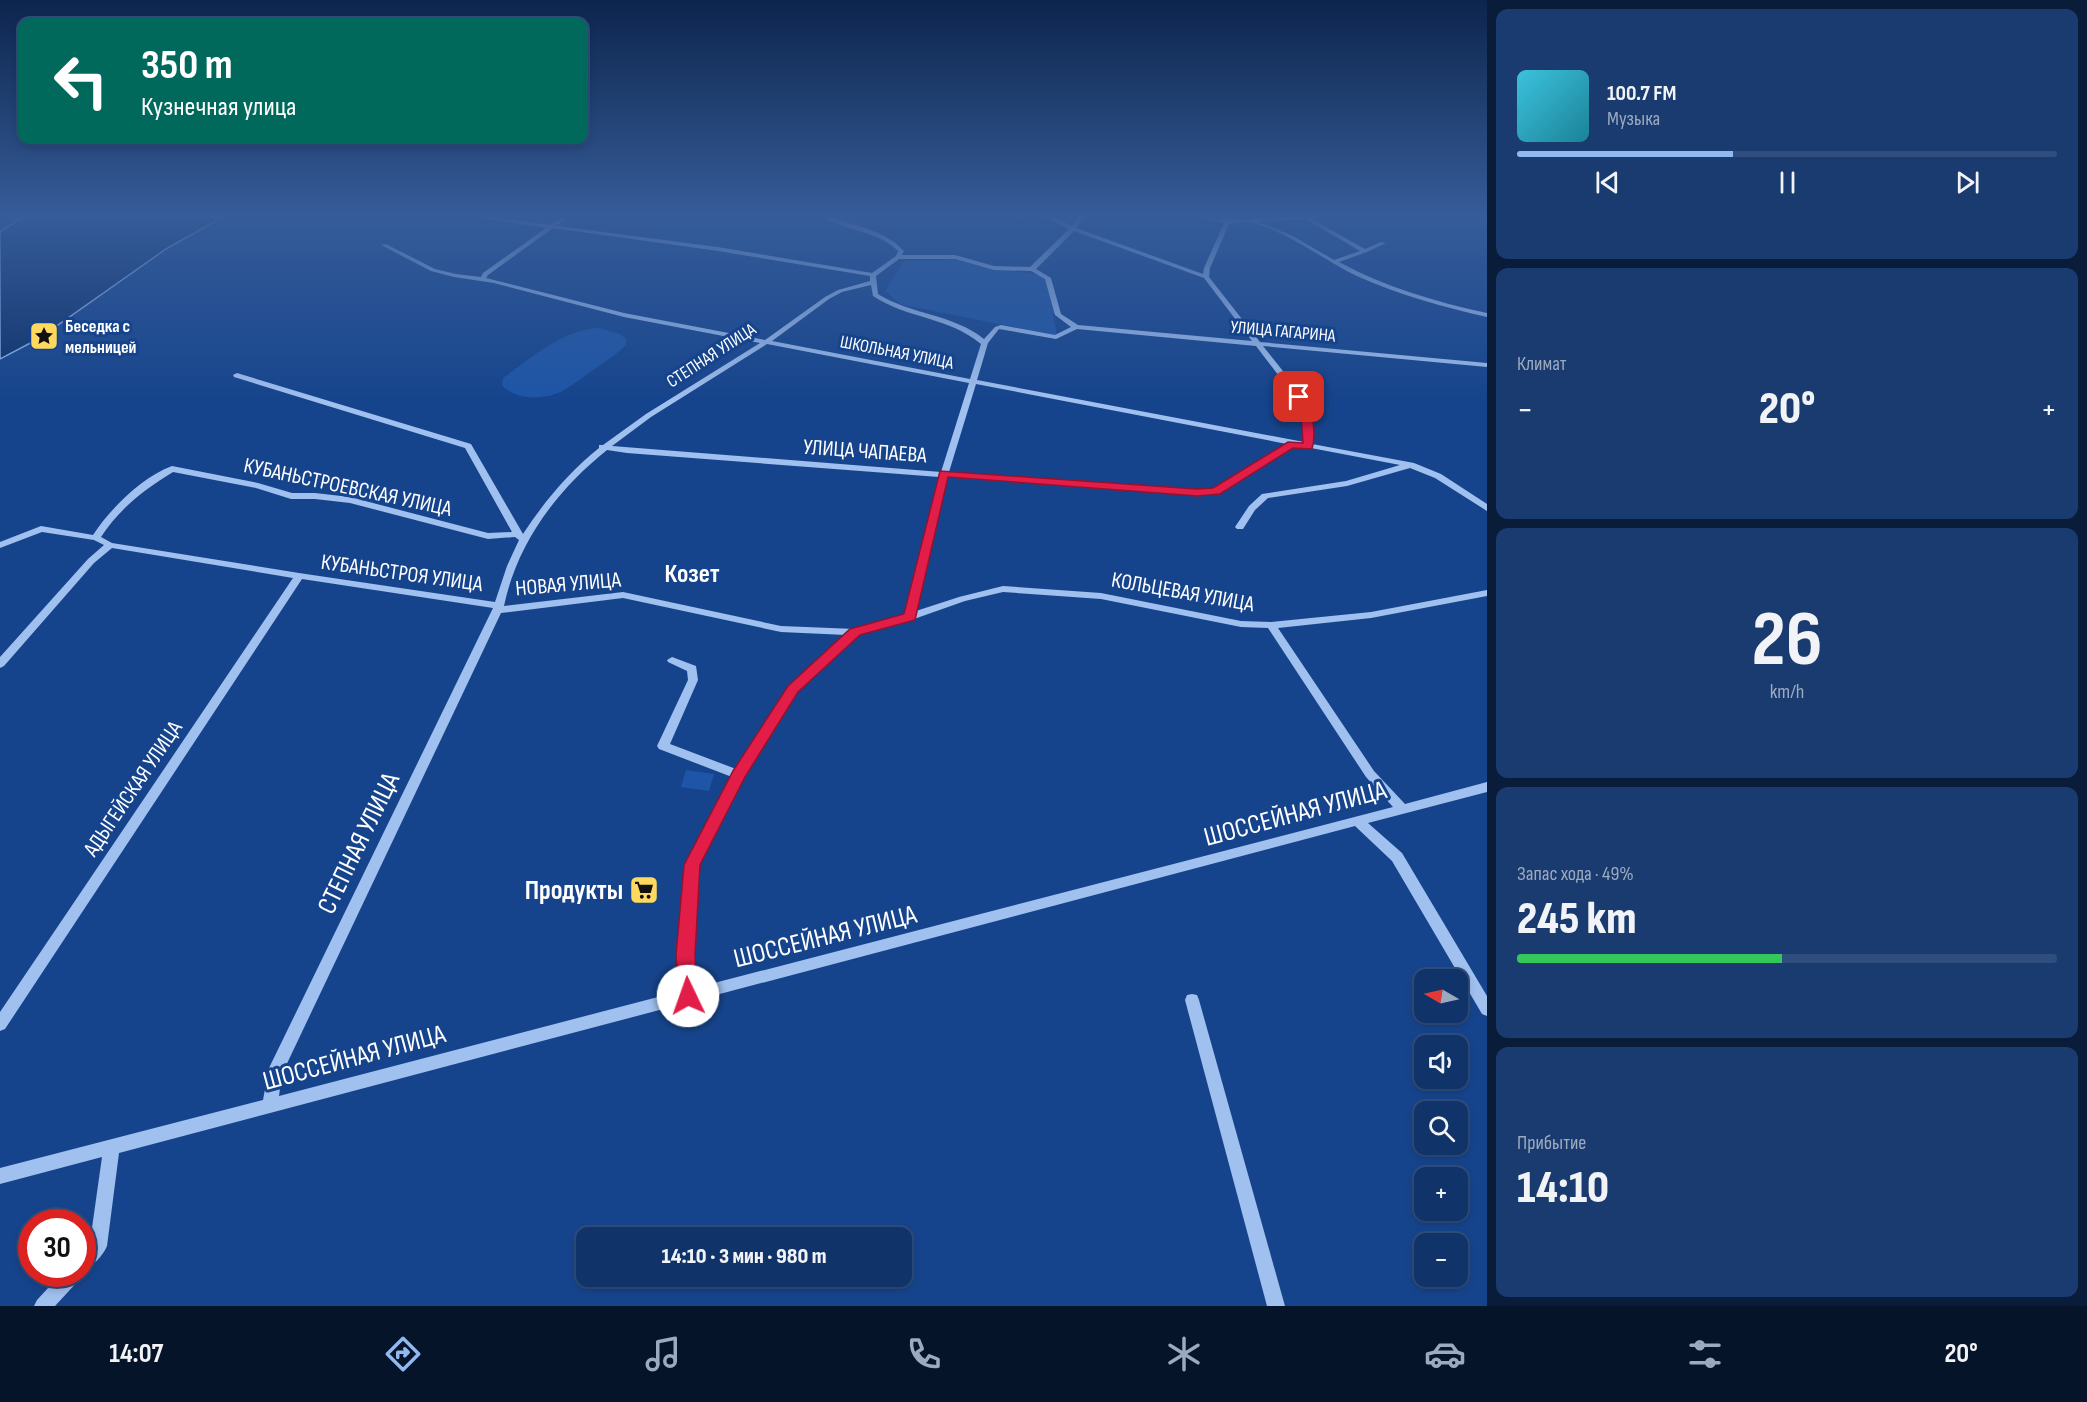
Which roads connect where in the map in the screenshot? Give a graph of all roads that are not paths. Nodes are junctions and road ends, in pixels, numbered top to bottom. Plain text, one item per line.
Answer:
1 (474, 278) edge
2 (868, 278) edge
3 (1048, 278) edge
4 (1207, 278) edge
5 (1374, 278) edge
6 (483, 279) joint
7 (873, 279) junction
8 (1487, 315) edge
9 (1076, 327) junction
10 (766, 342) junction
11 (985, 343) junction
12 (1257, 344) junction
13 (1487, 365) edge
14 (237, 375) dead end
15 (972, 382) junction
16 (1292, 444) junction
17 (602, 447) junction
18 (1308, 447) junction
19 (1411, 465) junction
20 (944, 474) junction
21 (1487, 508) edge
22 (1240, 527) dead end
23 (96, 538) junction
24 (520, 538) junction
25 (110, 544) junction
26 (0, 545) edge
27 (299, 576) junction
28 (1487, 593) edge
29 (498, 608) junction
30 (910, 617) junction
31 (1270, 624) junction
32 (855, 632) junction
33 (672, 660) dead end
34 (0, 664) edge
35 (739, 775) junction
36 (1487, 787) edge
37 (1402, 809) junction
38 (1357, 821) junction
39 (688, 996) junction
40 (1192, 1000) dead end
41 (1487, 1009) edge
42 (0, 1024) edge
43 (270, 1104) junction
44 (112, 1147) junction
45 (0, 1176) edge
46 (96, 1248) edge
47 (61, 1287) edge
48 (43, 1306) edge
49 (1276, 1306) edge

1 - 6 street, ШКОЛЬНАЯ УЛИЦА
2 - 7 street
3 - 9 street
4 - 12 street
5 - 8 street
6 - 10 street, ШКОЛЬНАЯ УЛИЦА
7 - 10 street, СТЕПНАЯ УЛИЦА
7 - 11 street
9 - 11 street
9 - 12 street, УЛИЦА ГАГАРИНА
10 - 15 street, ШКОЛЬНАЯ УЛИЦА
10 - 17 street, СТЕПНАЯ УЛИЦА
11 - 15 street
12 - 13 street, УЛИЦА ГАГАРИНА
12 - 18 street
14 - 24 street
15 - 16 street, ШКОЛЬНАЯ УЛИЦА
15 - 20 street
16 - 18 street, ШКОЛЬНАЯ УЛИЦА
16 - 20 street, УЛИЦА ЧАПАЕВА
17 - 20 street, УЛИЦА ЧАПАЕВА
17 - 24 street, СТЕПНАЯ УЛИЦА
18 - 19 street, ШКОЛЬНАЯ УЛИЦА
19 - 21 street, ШКОЛЬНАЯ УЛИЦА
19 - 22 street
20 - 30 street
23 - 24 street, КУБАНЬСТРОЕВСКАЯ УЛИЦА
23 - 25 street, КУБАНЬСТРОЯ УЛИЦА
23 - 26 street, КУБАНЬСТРОЯ УЛИЦА
24 - 29 street, СТЕПНАЯ УЛИЦА
25 - 27 street, КУБАНЬСТРОЯ УЛИЦА
25 - 34 street
27 - 29 street, КУБАНЬСТРОЯ УЛИЦА
27 - 42 street, АДЫГЕЙСКАЯ УЛИЦА
28 - 31 street, КОЛЬЦЕВАЯ УЛИЦА
29 - 32 street, НОВАЯ УЛИЦА
29 - 43 street, СТЕПНАЯ УЛИЦА
30 - 31 street, КОЛЬЦЕВАЯ УЛИЦА
30 - 32 street, КОЛЬЦЕВАЯ УЛИЦА
31 - 37 street
32 - 35 street
33 - 35 street
35 - 39 street
36 - 37 street, ШОССЕЙНАЯ УЛИЦА
37 - 38 street, ШОССЕЙНАЯ УЛИЦА
38 - 39 street, ШОССЕЙНАЯ УЛИЦА
38 - 41 street
39 - 43 street, ШОССЕЙНАЯ УЛИЦА
40 - 49 street
43 - 44 street, ШОССЕЙНАЯ УЛИЦА
44 - 45 street, ШОССЕЙНАЯ УЛИЦА
44 - 46 street
47 - 48 street

